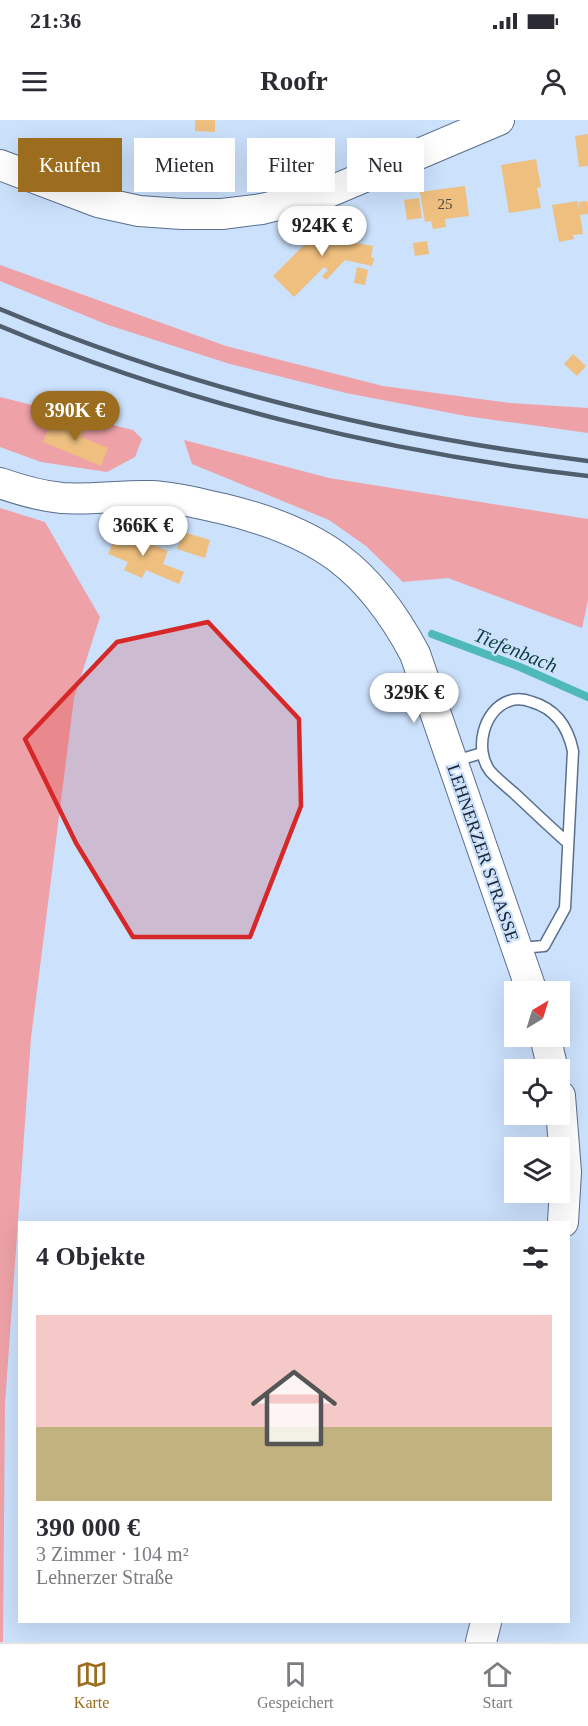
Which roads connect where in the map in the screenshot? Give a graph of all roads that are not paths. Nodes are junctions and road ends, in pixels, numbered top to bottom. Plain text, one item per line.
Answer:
1 (499, 120) edge
2 (0, 165) edge
3 (0, 483) edge
4 (482, 753) junction
5 (452, 762) junction
6 (568, 843) junction
7 (530, 947) junction
8 (532, 981) edge
9 (562, 1125) edge
10 (563, 1221) edge
11 (486, 1623) edge
12 (481, 1642) edge

1 - 2 street
3 - 5 street, LEHNERZER STRASSE
4 - 5 lane
4 - 6 lane
4 - 6 lane
5 - 7 street, LEHNERZER STRASSE
6 - 7 lane
7 - 8 street, LEHNERZER STRASSE
9 - 10 street
11 - 12 street

